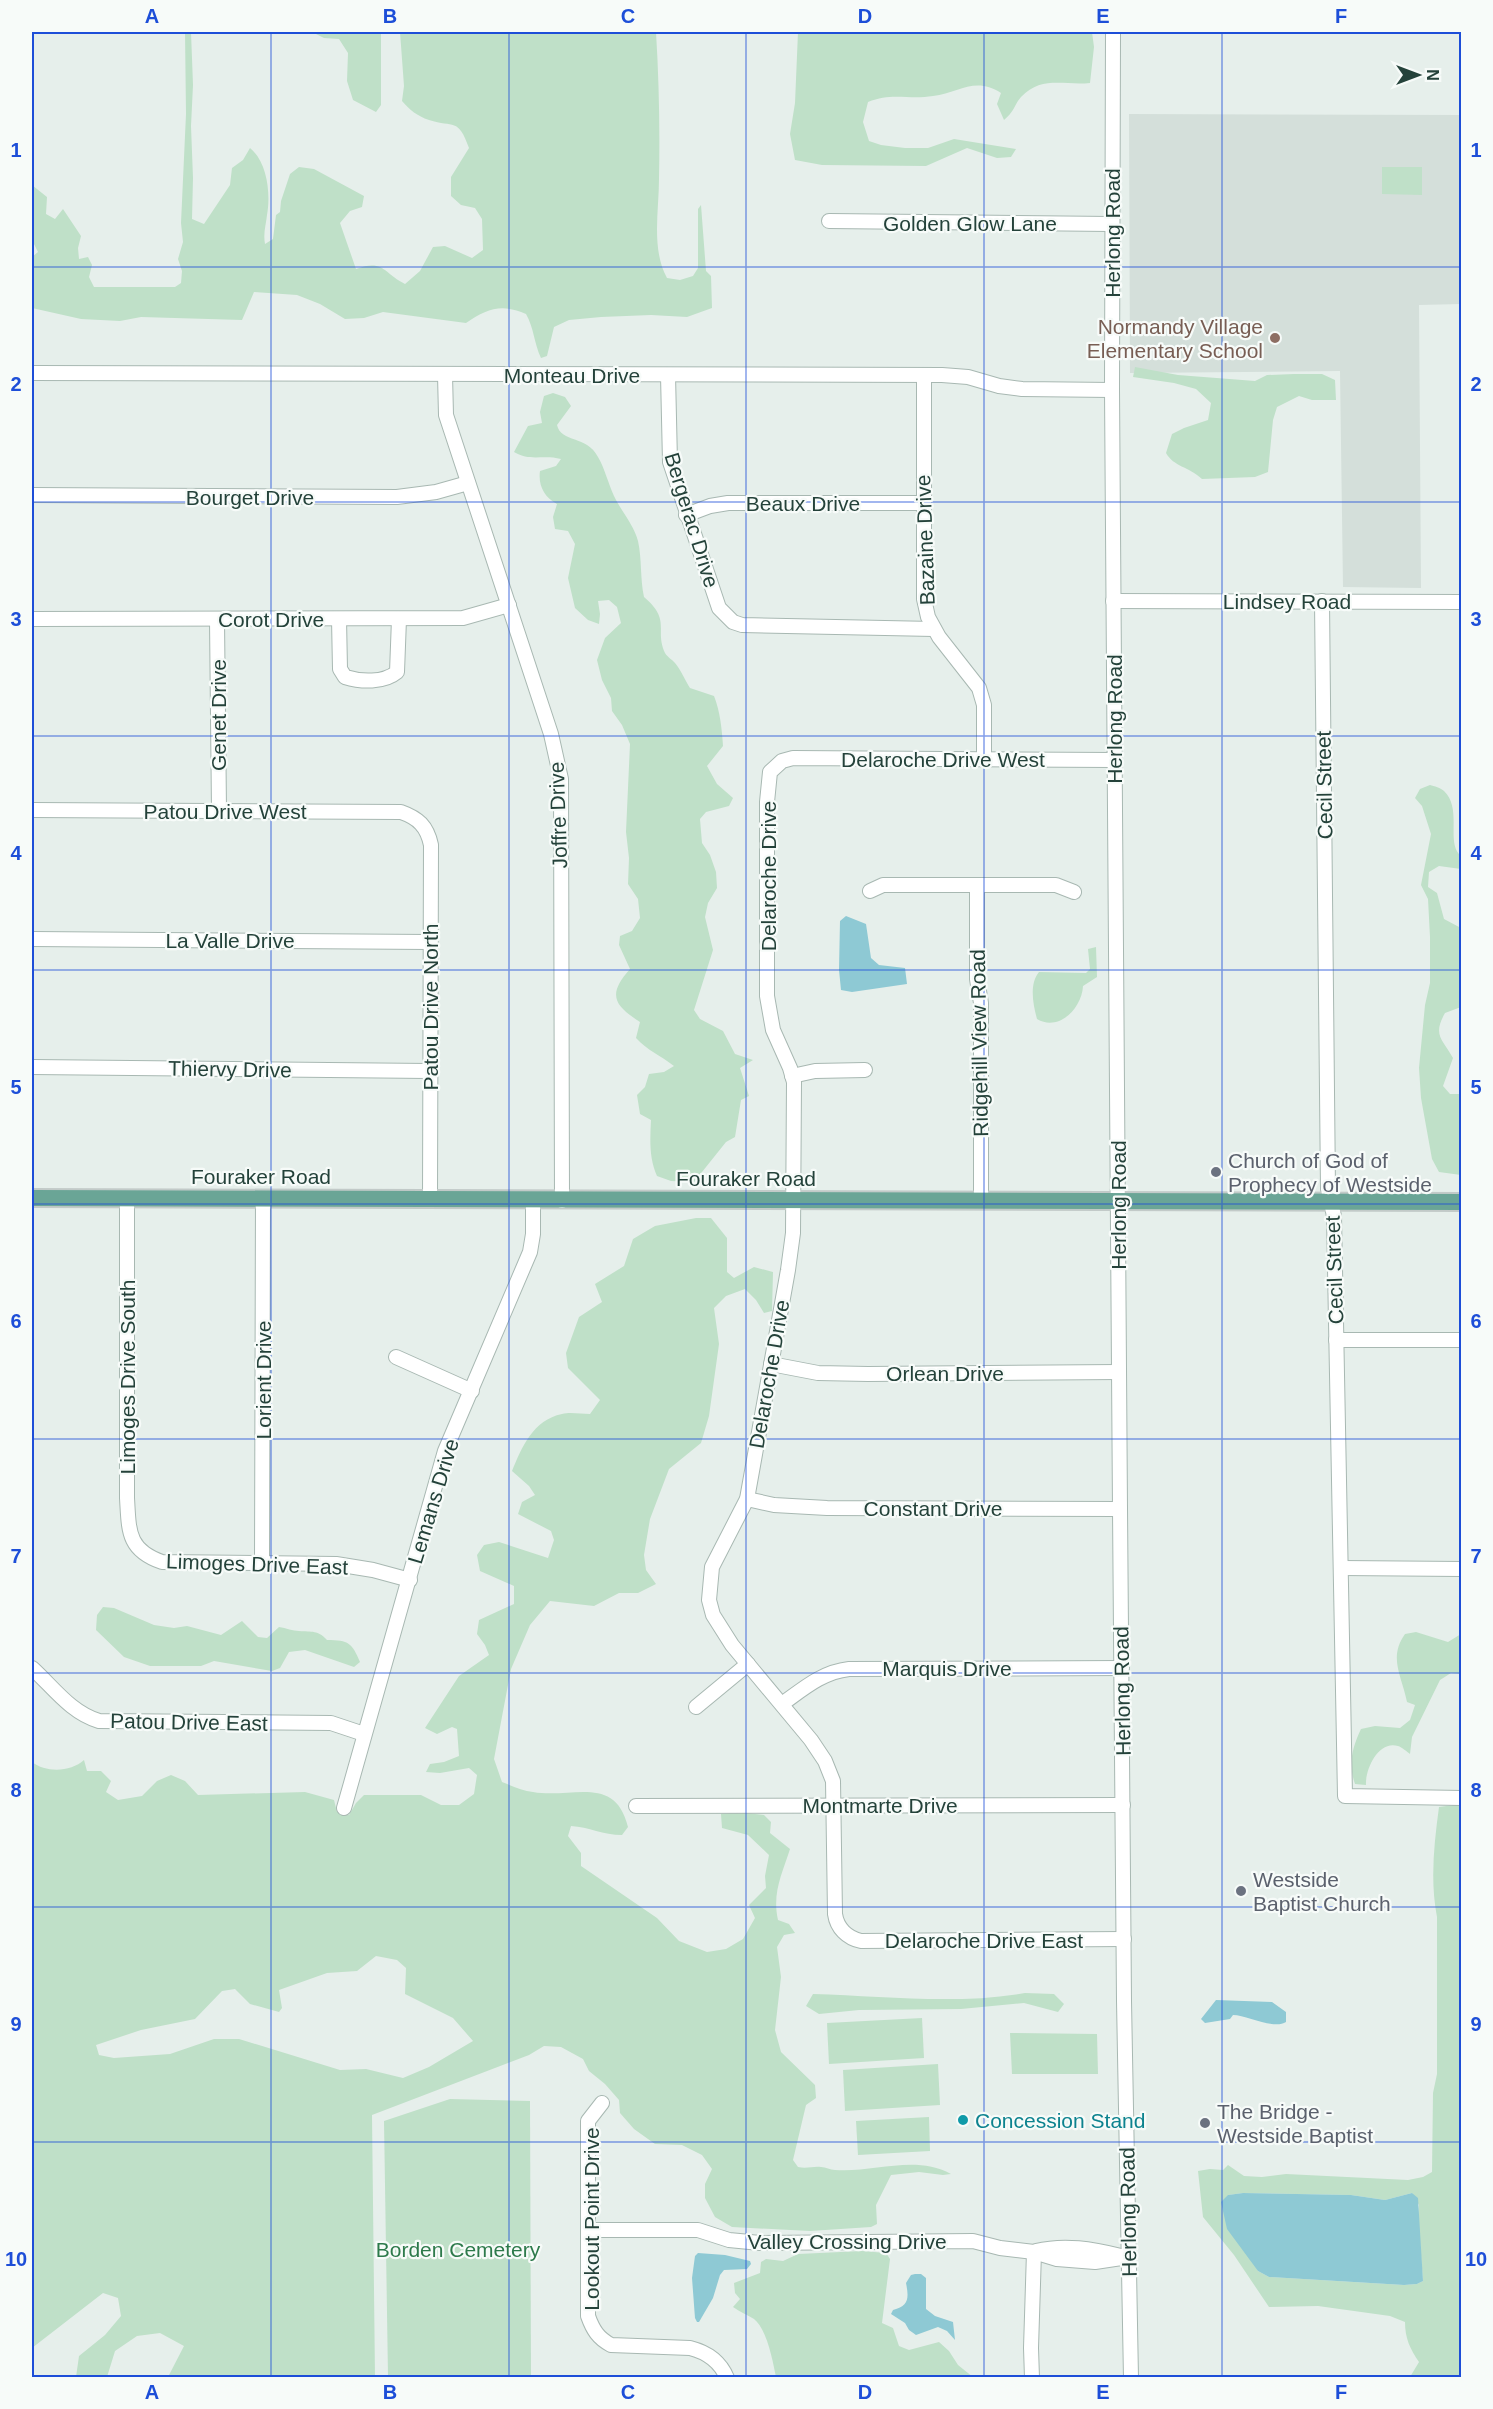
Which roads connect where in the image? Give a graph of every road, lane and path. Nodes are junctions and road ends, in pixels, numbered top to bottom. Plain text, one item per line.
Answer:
1 (1113, 32) edge
2 (829, 221) dead end
3 (1111, 224) junction
4 (32, 373) edge
5 (445, 375) junction
6 (668, 375) junction
7 (924, 375) junction
8 (1112, 390) junction
9 (468, 483) junction
10 (32, 495) edge
11 (922, 503) junction
12 (686, 515) junction
13 (1322, 601) junction
14 (1113, 602) junction
15 (1461, 602) edge
16 (509, 605) junction
17 (32, 619) edge
18 (339, 619) junction
19 (399, 619) junction
20 (217, 620) junction
21 (934, 629) junction
22 (984, 759) junction
23 (1114, 760) junction
24 (773, 767) joint
25 (32, 810) edge
26 (219, 810) junction
27 (417, 819) joint
28 (977, 885) junction
29 (870, 891) dead end
30 (1074, 892) dead end
31 (32, 939) edge
32 (429, 942) junction
33 (32, 1067) edge
34 (865, 1070) dead end
35 (429, 1071) junction
36 (792, 1076) junction
37 (32, 1198) edge
38 (263, 1198) junction
39 (127, 1199) junction
40 (430, 1199) junction
41 (792, 1200) junction
42 (533, 1201) junction
43 (562, 1201) junction
44 (981, 1201) junction
45 (1119, 1201) junction
46 (1331, 1202) junction
47 (1461, 1202) edge
48 (1336, 1340) junction
49 (1461, 1340) edge
50 (396, 1357) dead end
51 (771, 1364) junction
52 (1119, 1372) junction
53 (472, 1391) junction
54 (747, 1499) junction
55 (1120, 1509) junction
56 (142, 1552) joint
57 (262, 1562) junction
58 (1341, 1568) junction
59 (1461, 1569) edge
60 (410, 1580) junction
61 (748, 1664) junction
62 (32, 1668) edge
63 (1122, 1668) junction
64 (782, 1704) junction
65 (696, 1707) dead end
66 (364, 1734) junction
67 (1461, 1798) edge
68 (834, 1805) junction
69 (1123, 1805) junction
70 (636, 1806) dead end
71 (344, 1808) dead end
72 (845, 1934) joint
73 (1124, 1939) junction
74 (602, 2103) dead end
75 (588, 2230) junction
76 (1034, 2252) junction
77 (1128, 2257) junction
78 (727, 2378) edge
79 (1032, 2378) edge
80 (1131, 2378) edge

1 - 3 street, Herlong Road
2 - 3 street, Golden Glow Lane
3 - 8 street, Herlong Road
4 - 5 street, Monteau Drive
5 - 6 street, Monteau Drive
5 - 9 street, Joffre Drive
6 - 7 street, Monteau Drive
6 - 12 street, Bergerac Drive
7 - 8 street, Monteau Drive
7 - 11 street, Bazaine Drive
8 - 14 street, Herlong Road
9 - 10 street, Bourget Drive
9 - 16 street, Joffre Drive
11 - 12 street, Beaux Drive
11 - 21 street, Bazaine Drive
12 - 21 street, Bergerac Drive
13 - 14 street, Lindsey Road
13 - 15 street, Lindsey Road
13 - 46 street, Cecil Street
14 - 23 street, Herlong Road
16 - 19 street, Corot Drive
16 - 43 street, Joffre Drive
17 - 20 street, Corot Drive
18 - 19 street, Corot Drive
18 - 19 street
18 - 20 street, Corot Drive
20 - 26 street, Genet Drive
21 - 22 street, Bazaine Drive
22 - 23 street, Delaroche Drive West
22 - 24 street, Delaroche Drive West
23 - 45 street, Herlong Road
24 - 36 street, Delaroche Drive
25 - 26 street, Patou Drive West
26 - 27 street, Patou Drive West
27 - 32 street, Patou Drive North
28 - 29 street
28 - 30 street
28 - 44 street, Ridgehill View Road
31 - 32 street, La Valle Drive
32 - 35 street, Patou Drive North
33 - 35 street, Thiervy Drive
34 - 36 street
35 - 40 street, Patou Drive North
36 - 41 street, Delaroche Drive
37 - 39 main road, Fouraker Road
38 - 39 main road, Fouraker Road
38 - 40 main road, Fouraker Road
38 - 57 street, Lorient Drive
39 - 56 street, Limoges Drive South
40 - 42 main road, Fouraker Road
41 - 43 main road, Fouraker Road
41 - 44 main road, Fouraker Road
41 - 51 street, Delaroche Drive
42 - 43 main road, Fouraker Road
42 - 53 street, Lemans Drive
44 - 45 main road, Fouraker Road
45 - 46 main road, Fouraker Road
45 - 52 street, Herlong Road
46 - 47 main road, Fouraker Road
46 - 48 street, Cecil Street
48 - 49 street
48 - 58 street, Cecil Street
50 - 53 street
51 - 52 street, Orlean Drive
51 - 54 street, Delaroche Drive
52 - 55 street, Herlong Road
53 - 60 street, Lemans Drive
54 - 55 street, Constant Drive
54 - 61 street, Delaroche Drive
55 - 63 street, Herlong Road
56 - 57 street, Limoges Drive East
57 - 60 street, Limoges Drive East
58 - 59 street
58 - 67 street, Cecil Street
60 - 66 street, Lemans Drive
61 - 64 street, Delaroche Drive
61 - 65 street
62 - 66 street, Patou Drive East
63 - 64 street, Marquis Drive
63 - 69 street, Herlong Road
64 - 68 street, Delaroche Drive
66 - 71 street, Lemans Drive
68 - 69 street, Montmarte Drive
68 - 70 street, Montmarte Drive
68 - 72 street, Delaroche Drive
69 - 73 street, Herlong Road
72 - 73 street, Delaroche Drive East
73 - 77 street, Herlong Road
74 - 75 street, Lookout Point Drive
75 - 76 street, Valley Crossing Drive
75 - 78 street, Lookout Point Drive
76 - 77 street, Valley Crossing Drive
76 - 79 street
77 - 80 street, Herlong Road

